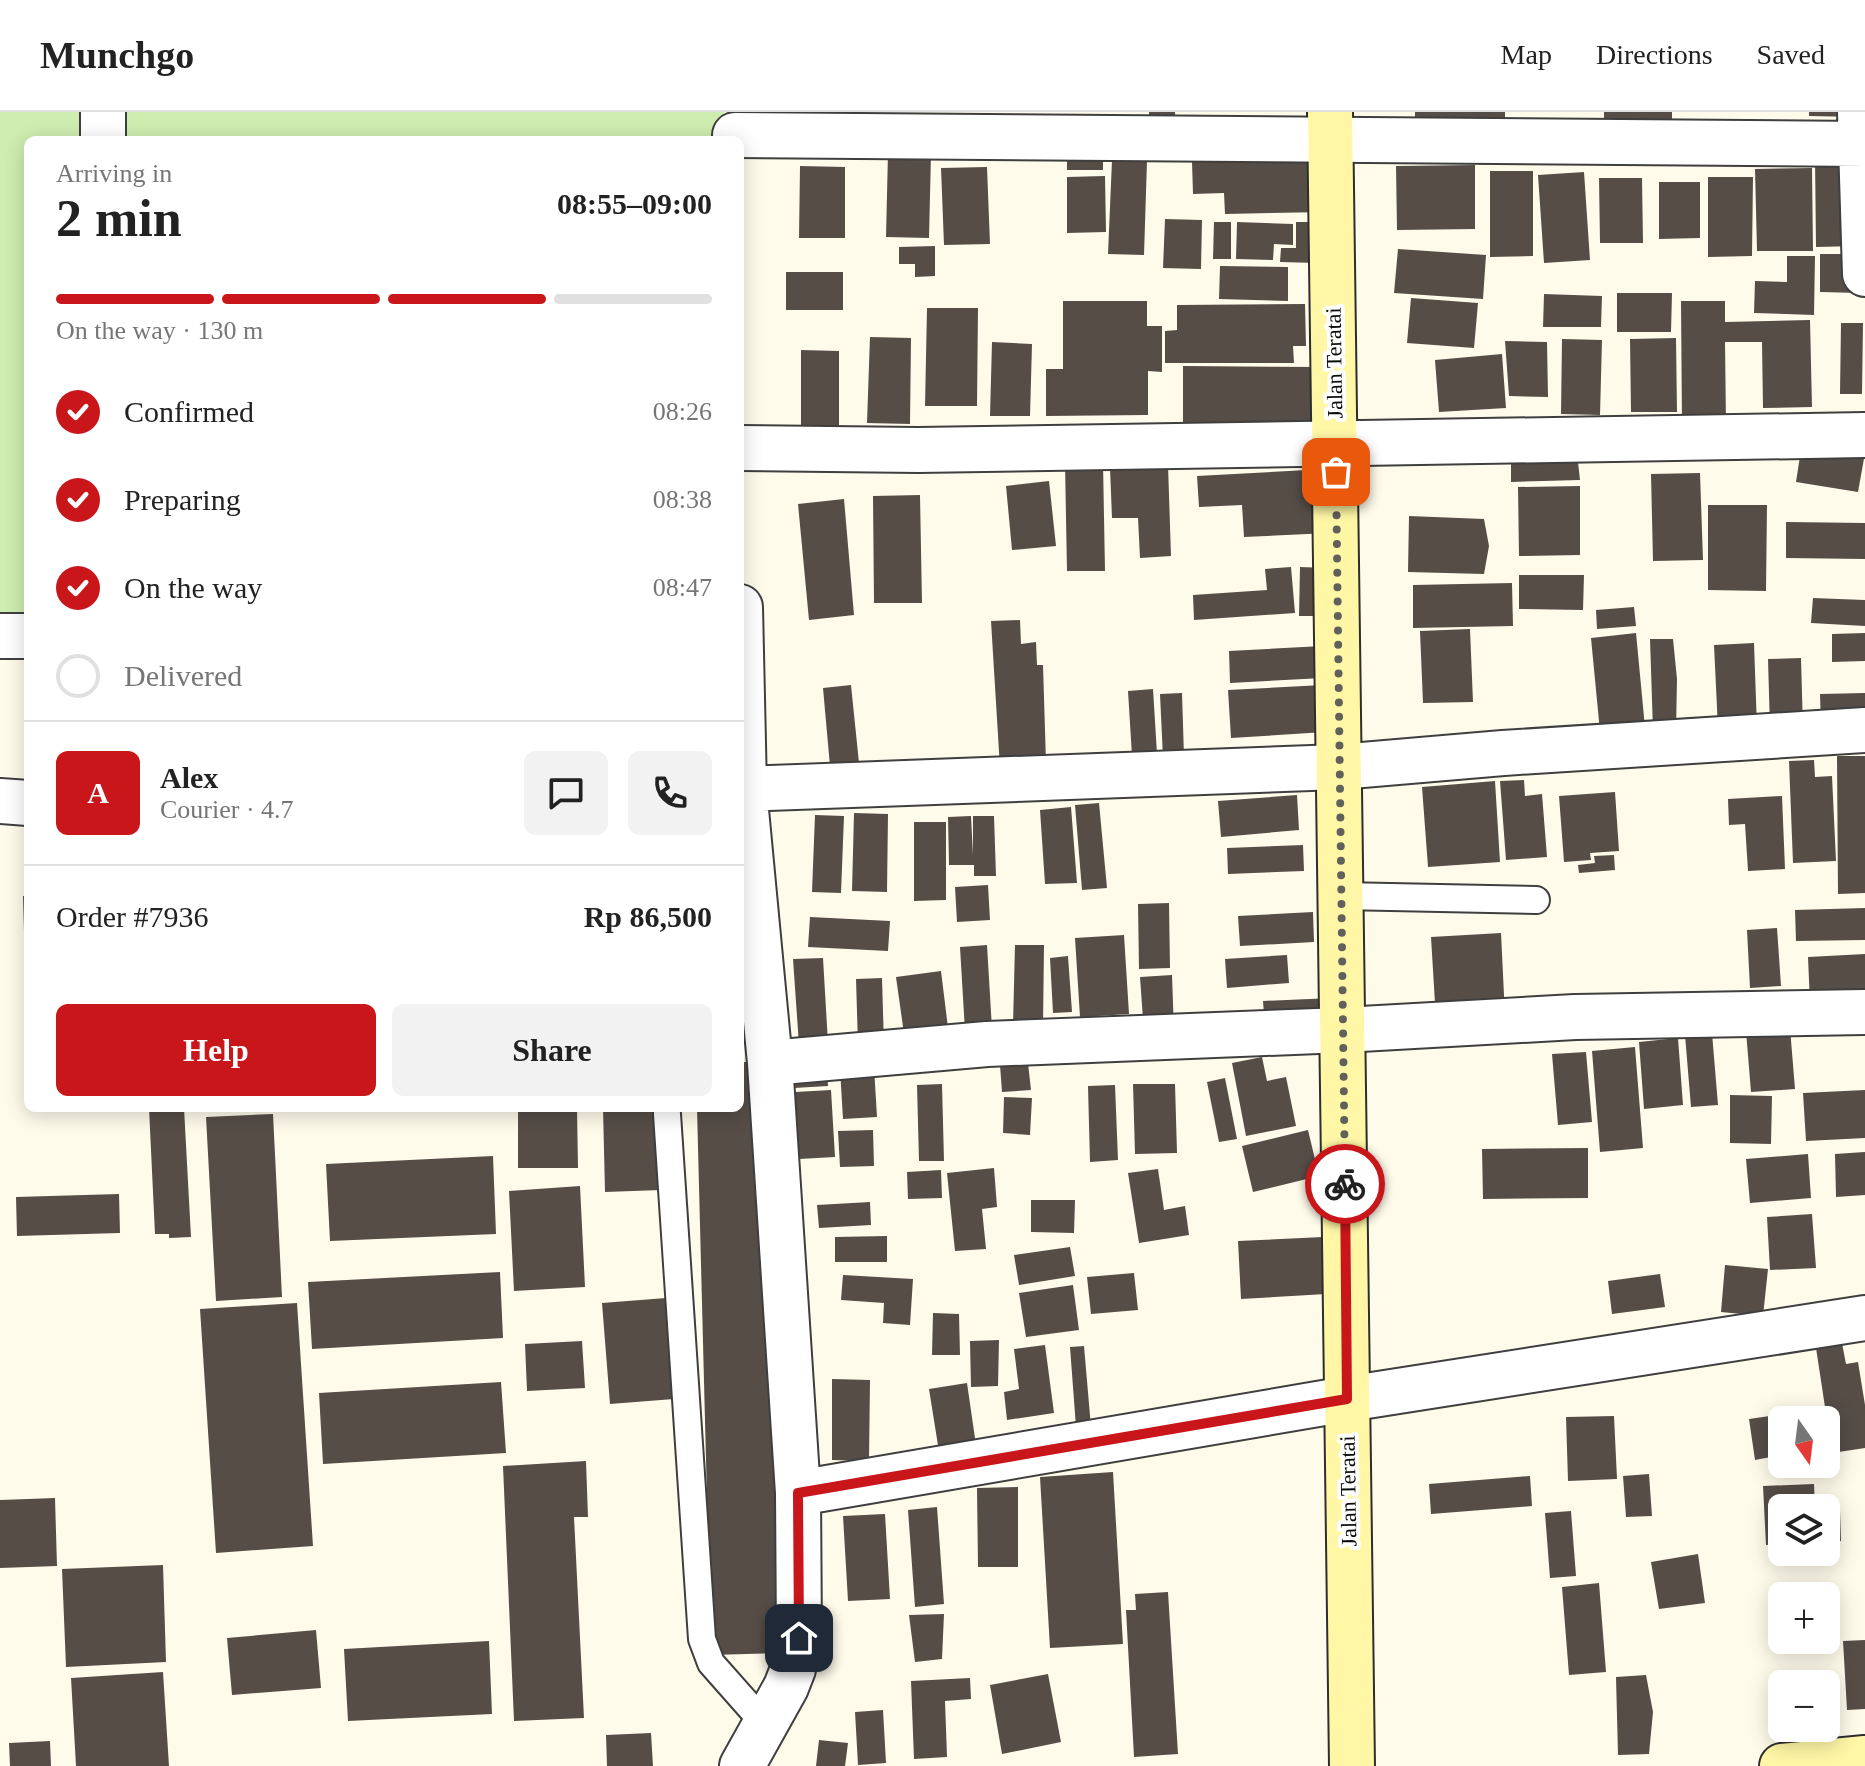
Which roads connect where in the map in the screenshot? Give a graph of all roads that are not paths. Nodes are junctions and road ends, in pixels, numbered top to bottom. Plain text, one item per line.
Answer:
1 (103, 112) edge
2 (1330, 126) edge
3 (735, 129) edge
4 (1861, 133) edge
5 (103, 136) edge
6 (1865, 274) edge
7 (1865, 435) edge
8 (1336, 442) junction
9 (744, 448) edge
10 (0, 636) edge
11 (24, 636) edge
12 (1865, 730) edge
13 (1339, 767) junction
14 (744, 789) joint
15 (0, 801) edge
16 (24, 803) edge
17 (1341, 896) junction
18 (1536, 900) dead end
19 (1865, 1012) edge
20 (1343, 1030) junction
21 (770, 1063) junction
22 (667, 1114) dead end
23 (1865, 1318) edge
24 (1347, 1399) junction
25 (798, 1493) junction
26 (764, 1723) junction
27 (1865, 1758) edge
28 (742, 1766) edge
29 (1352, 1766) edge
30 (1782, 1766) edge

1 - 5 street
2 - 3 street
2 - 4 street
2 - 8 street, Jalan Teratai
4 - 6 street
7 - 8 street
8 - 9 street
8 - 13 street, Jalan Teratai
10 - 11 street
12 - 13 street
13 - 14 street
13 - 17 street, Jalan Teratai
14 - 21 street
15 - 16 street
17 - 18 lane
17 - 20 street, Jalan Teratai
19 - 20 street
20 - 21 street
20 - 24 street, Jalan Teratai
21 - 25 street
22 - 26 lane
23 - 24 street
24 - 25 street
24 - 29 street, Jalan Teratai
25 - 26 street
26 - 28 street
27 - 30 street

